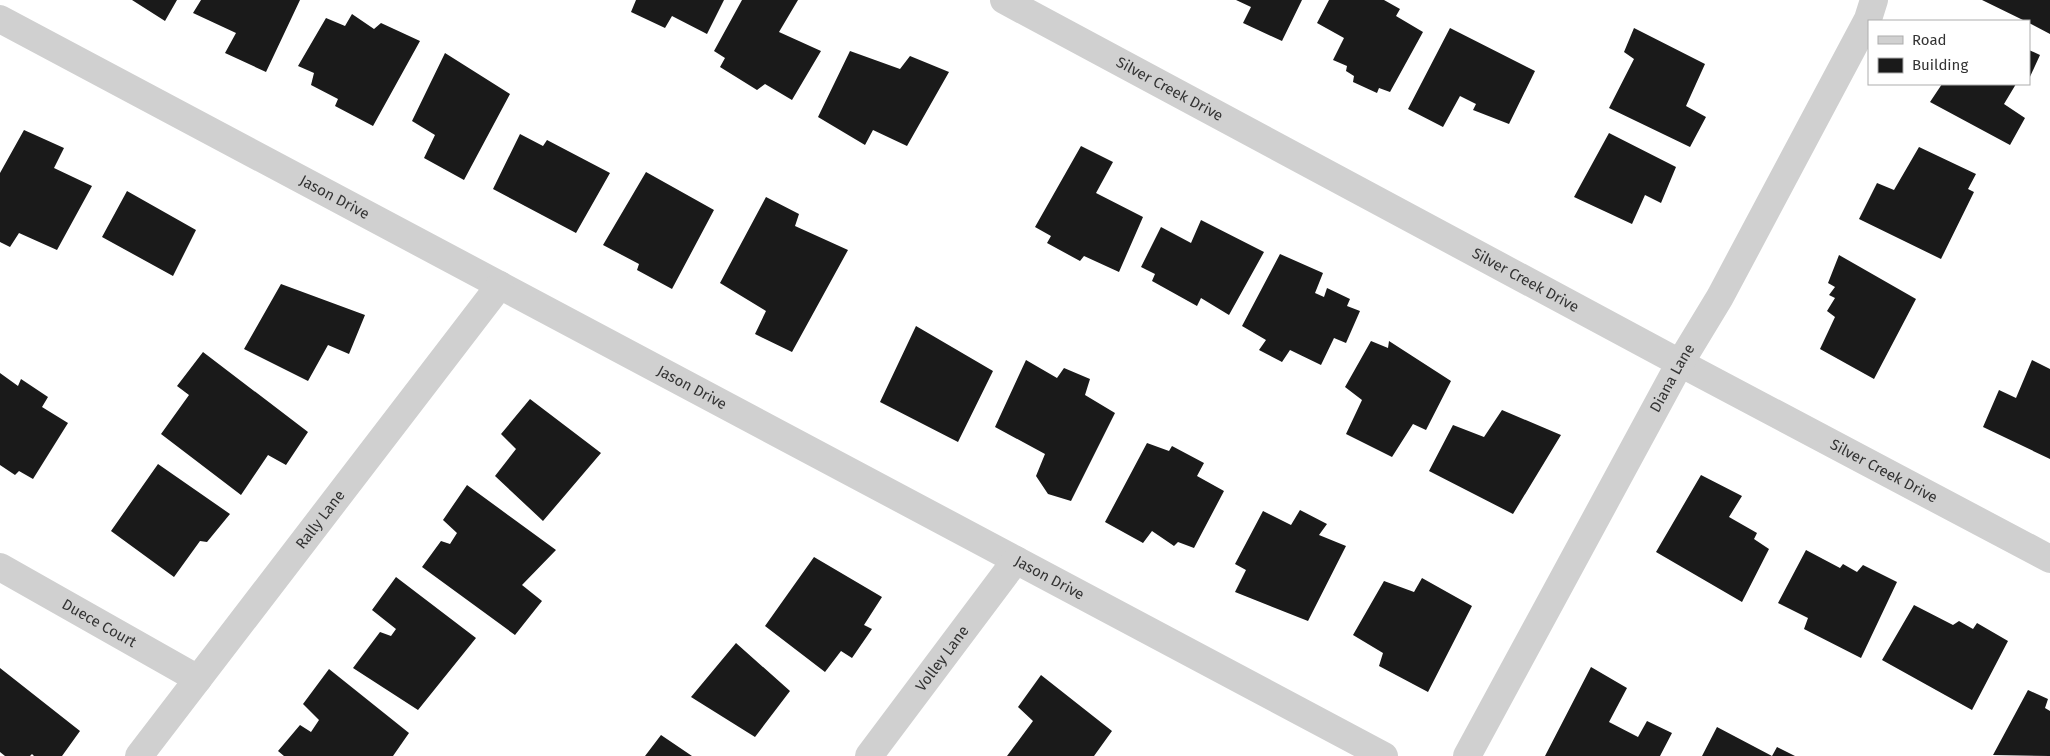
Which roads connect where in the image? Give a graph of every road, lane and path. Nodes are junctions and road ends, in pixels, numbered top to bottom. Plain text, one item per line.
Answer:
1 (1004, 0) edge
2 (1874, 0) edge
3 (0, 19) edge
4 (500, 284) junction
5 (1680, 363) junction
6 (2050, 559) edge
7 (1016, 560) junction
8 (0, 567) edge
9 (198, 680) junction
10 (139, 756) edge
11 (869, 756) edge
12 (1384, 756) edge
13 (1467, 756) edge

1 - 5 street, Silver Creek Drive
2 - 5 street, Diana Lane
3 - 4 street, Jason Drive
4 - 7 street, Jason Drive
4 - 9 street, Rally Lane
5 - 6 street, Silver Creek Drive
5 - 13 street, Diana Lane
7 - 11 street, Volley Lane
7 - 12 street, Jason Drive
8 - 9 street, Duece Court
9 - 10 street, Rally Lane

